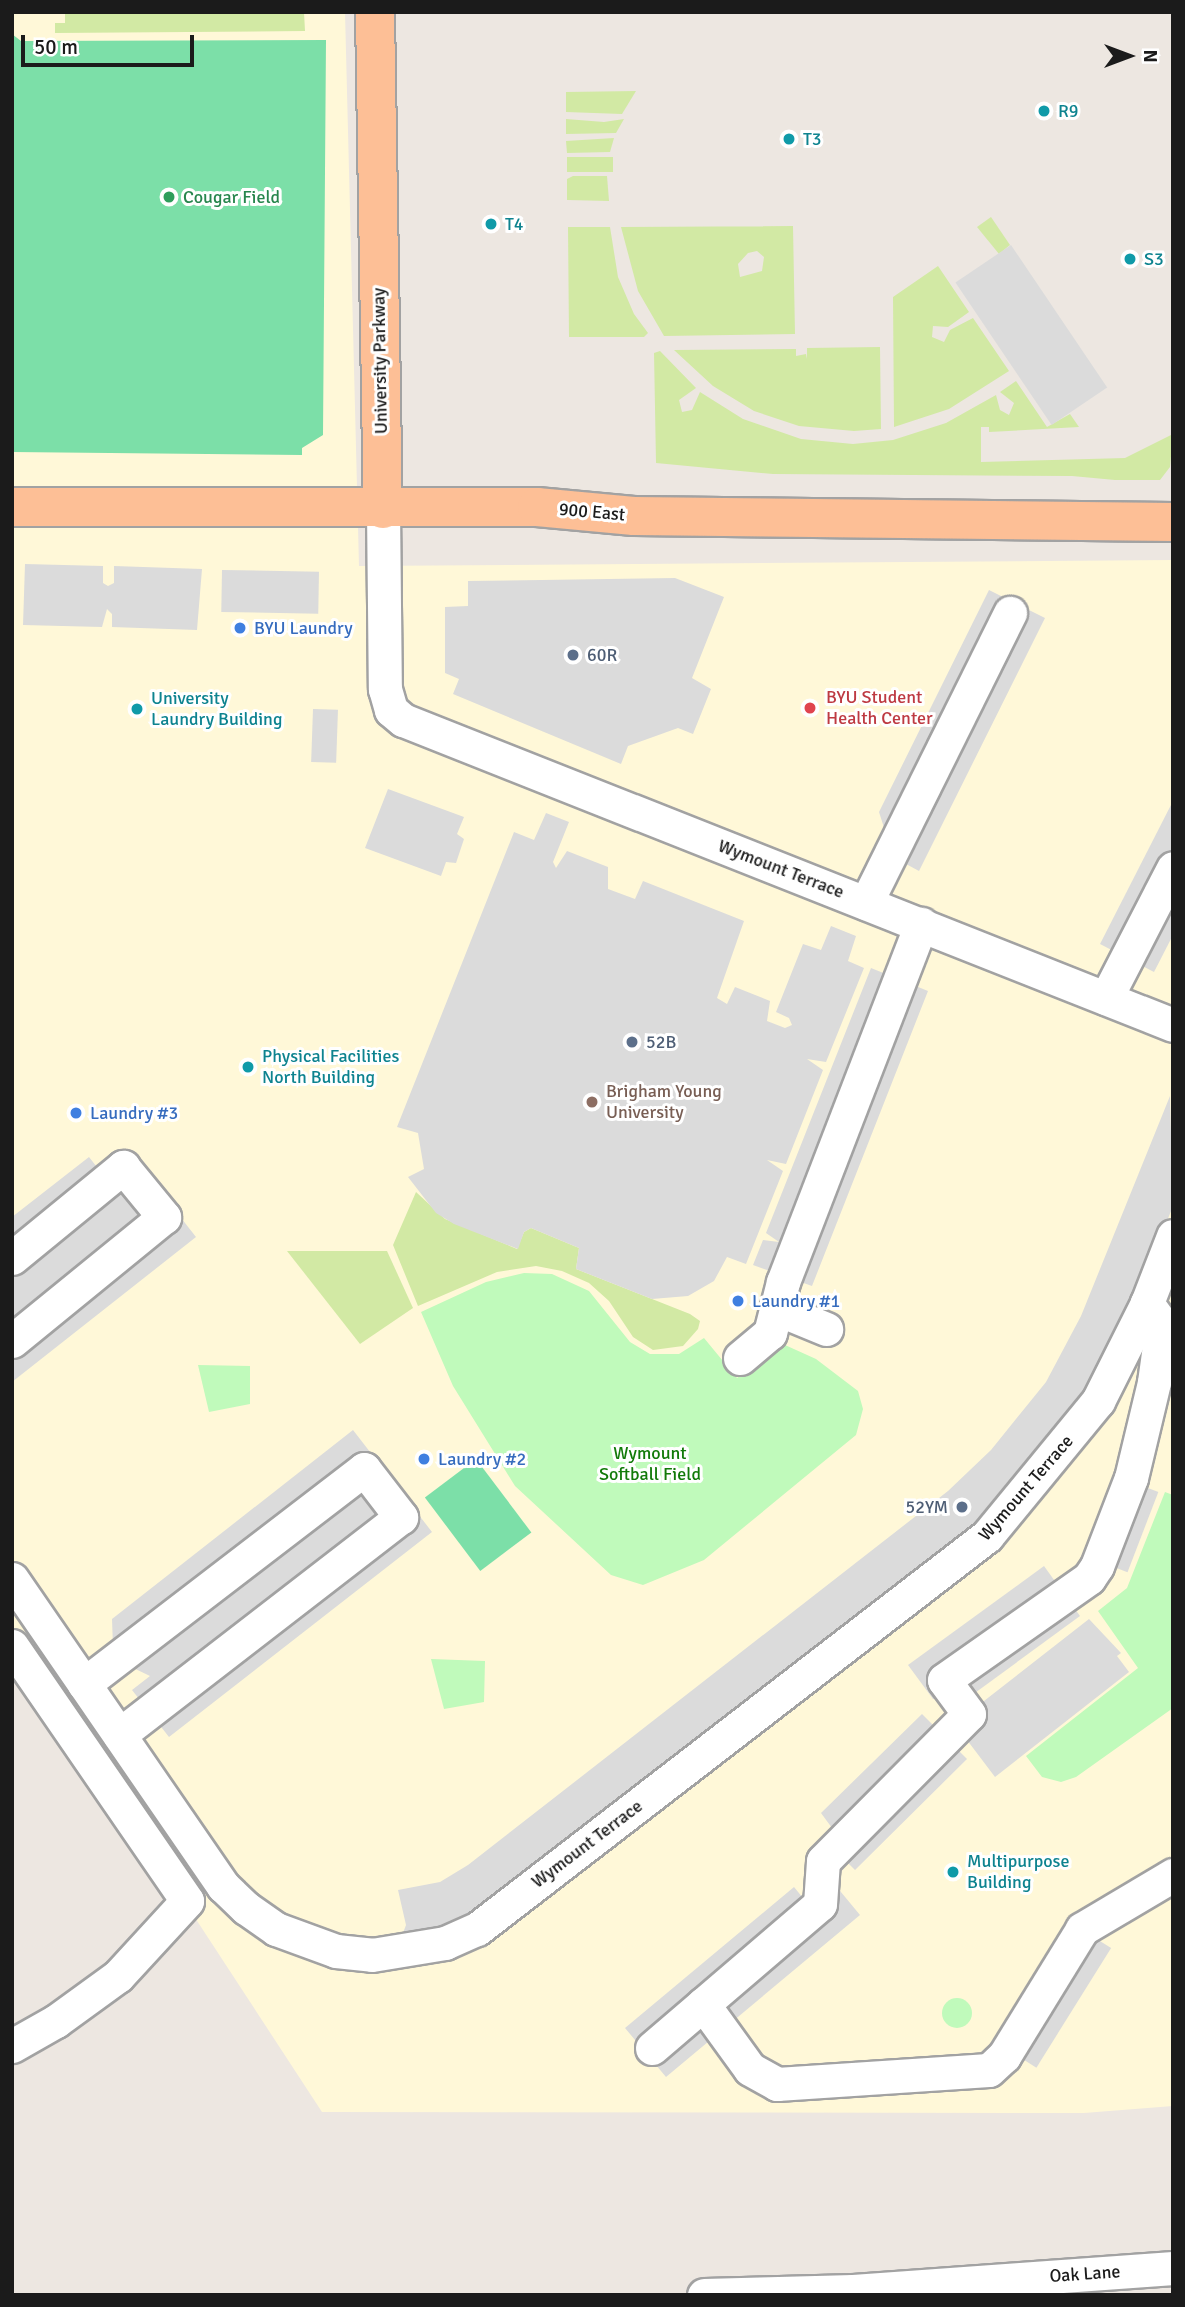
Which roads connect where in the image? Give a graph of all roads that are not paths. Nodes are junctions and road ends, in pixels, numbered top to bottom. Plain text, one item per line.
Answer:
1 (375, 12) edge
2 (12, 507) edge
3 (383, 509) junction
4 (1173, 522) edge
5 (1010, 613) dead end
6 (391, 710) joint
7 (1173, 867) edge
8 (866, 903) junction
9 (921, 924) junction
10 (1106, 998) junction
11 (1173, 1025) edge
12 (1173, 1236) edge
13 (12, 1258) edge
14 (1147, 1303) junction
15 (780, 1310) junction
16 (827, 1329) dead end
17 (12, 1341) edge
18 (740, 1358) dead end
19 (12, 1579) edge
20 (12, 1646) edge
21 (85, 1684) junction
22 (119, 1735) junction
23 (1173, 1875) edge
24 (703, 2004) junction
25 (12, 2046) edge
26 (652, 2048) dead end
27 (1173, 2268) edge
28 (853, 2293) edge
29 (704, 2295) edge

1 - 3 main road, University Parkway
2 - 3 main road, 900 East
3 - 4 main road, 900 East
3 - 6 street, University Parkway
5 - 8 street
6 - 8 street, Wymount Terrace
7 - 10 street
8 - 9 street, Wymount Terrace
9 - 10 street, Wymount Terrace
9 - 15 street
10 - 11 street, Wymount Terrace
12 - 14 street, Wymount Terrace
13 - 17 street
14 - 22 street, Wymount Terrace
14 - 24 street
15 - 16 street
15 - 18 street
19 - 21 street, Wymount Terrace
20 - 25 street
21 - 22 street, Wymount Terrace
21 - 22 street
23 - 24 street
24 - 26 street
27 - 28 street, Oak Lane
28 - 29 street, Oak Lane

